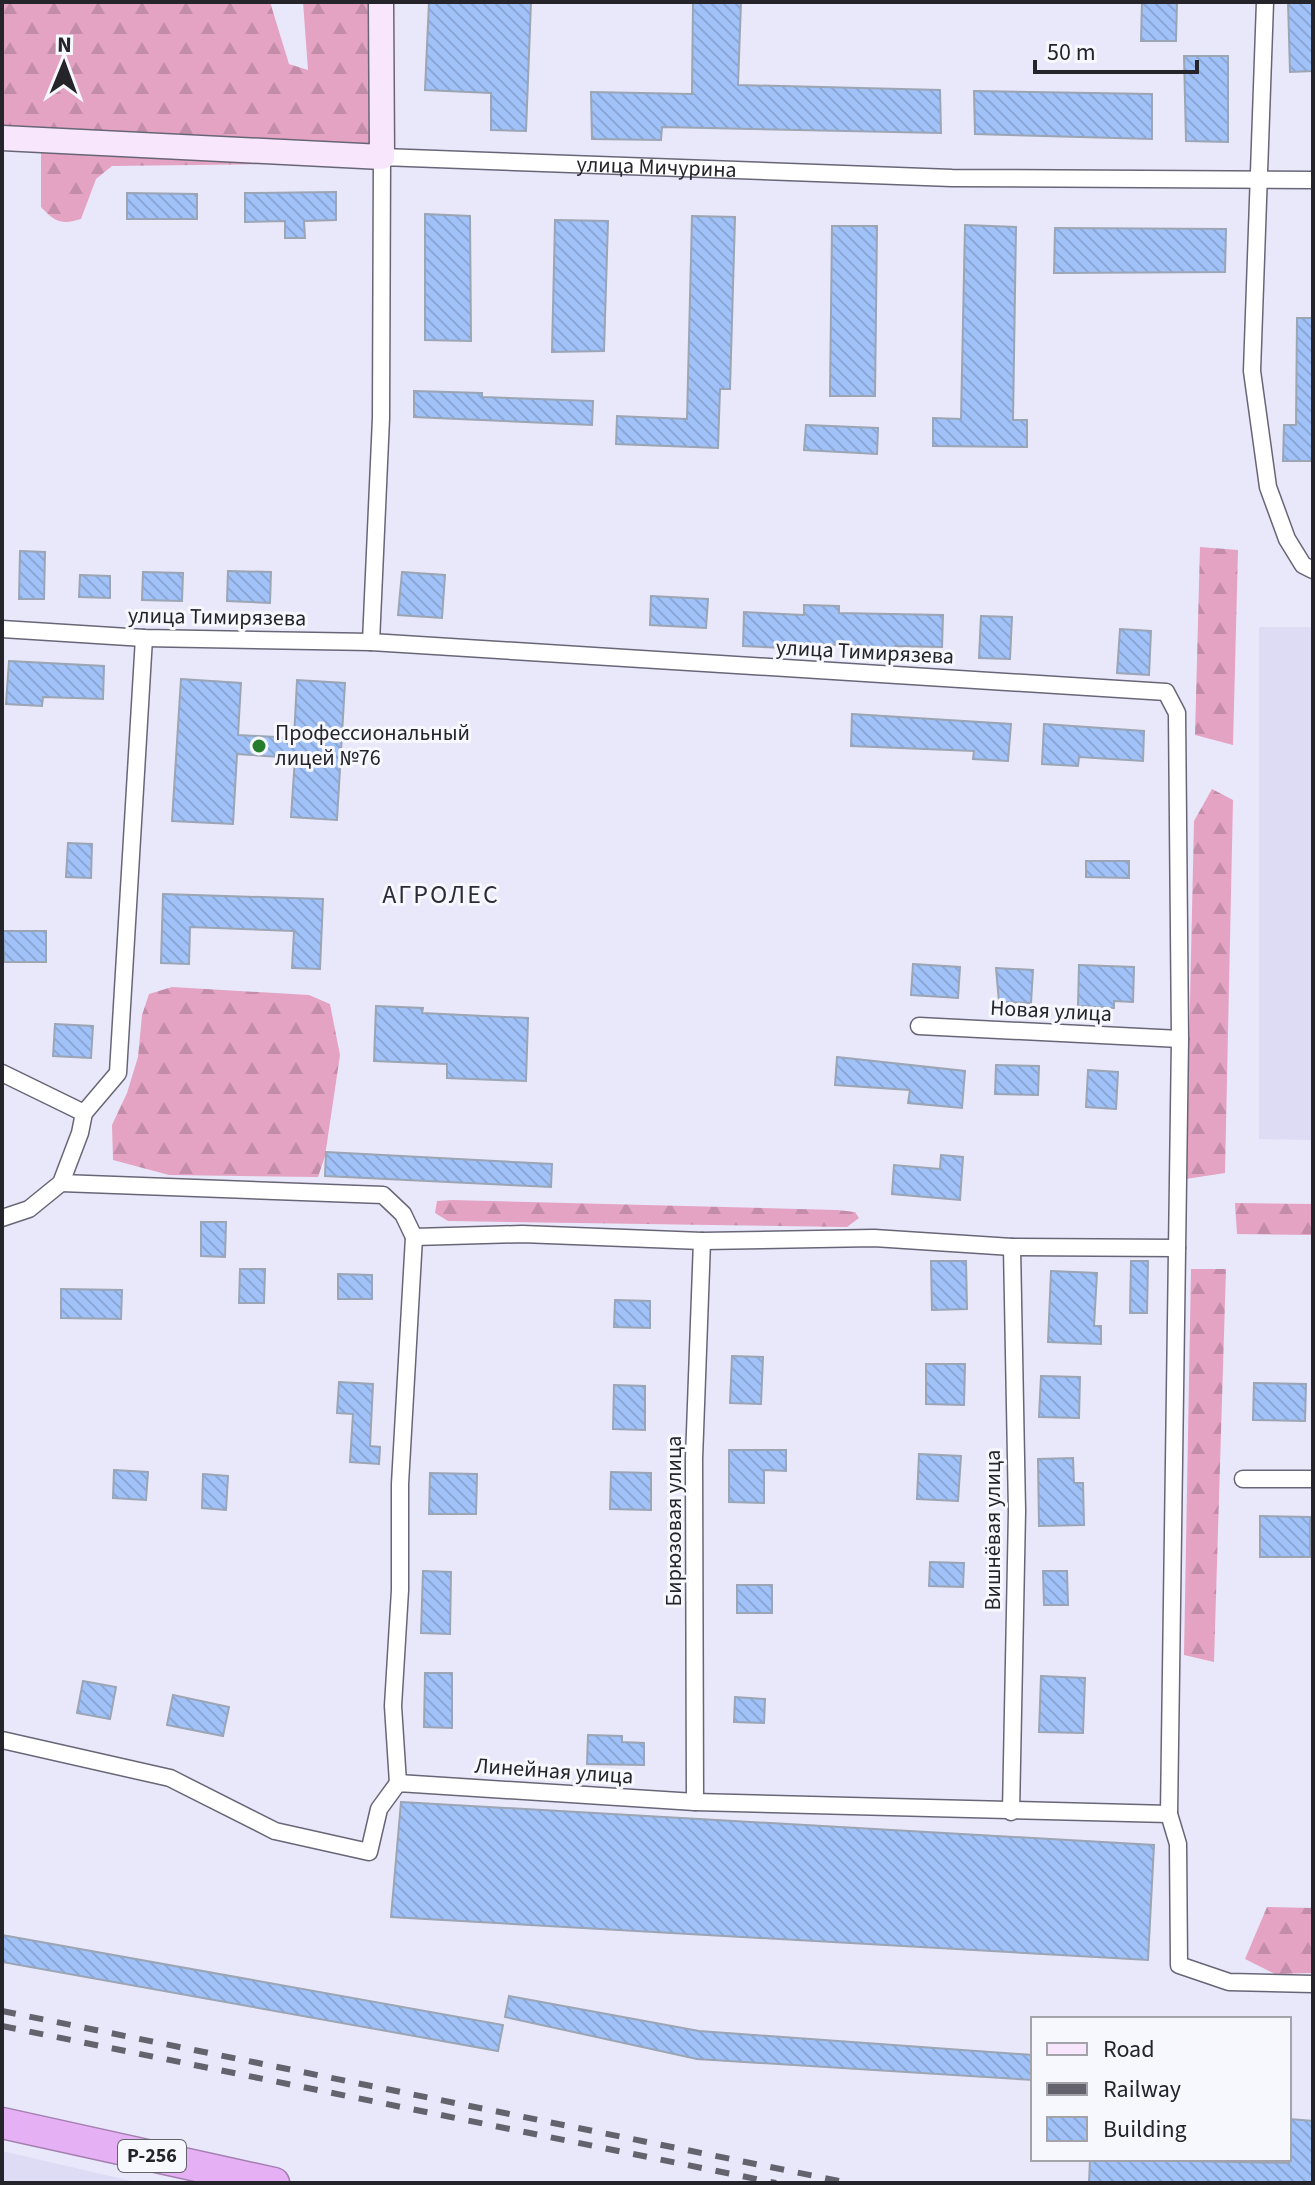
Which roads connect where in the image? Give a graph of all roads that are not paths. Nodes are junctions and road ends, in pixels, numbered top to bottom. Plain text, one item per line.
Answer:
1 (381, 2) edge
2 (1265, 2) edge
3 (2, 138) edge
4 (382, 157) junction
5 (1259, 179) junction
6 (1313, 180) edge
7 (1313, 570) edge
8 (2, 629) edge
9 (144, 638) junction
10 (371, 642) junction
11 (919, 1026) dead end
12 (1180, 1039) junction
13 (2, 1073) edge
14 (84, 1113) junction
15 (61, 1183) junction
16 (2, 1218) edge
17 (414, 1237) junction
18 (702, 1241) junction
19 (1012, 1247) junction
20 (1177, 1248) junction
21 (1243, 1479) dead end
22 (1313, 1479) edge
23 (2, 1740) edge
24 (398, 1783) junction
25 (695, 1802) junction
26 (1011, 1812) junction
27 (1169, 1814) junction
28 (1313, 1984) edge
29 (2, 2123) edge
30 (274, 2183) edge

1 - 4 street
2 - 5 street
3 - 4 street, улица Мичурина
4 - 5 street, улица Мичурина
4 - 10 street
5 - 6 street, улица Мичурина
5 - 7 street
8 - 9 street, улица Тимирязева
9 - 10 street, улица Тимирязева
9 - 14 street
10 - 12 street, улица Тимирязева
11 - 12 street, Новая улица
12 - 20 street, улица Тимирязева
13 - 14 street
14 - 15 street
15 - 16 street
15 - 17 street
17 - 18 street
17 - 24 street
18 - 19 street
18 - 25 street, Бирюзовая улица
19 - 20 street
19 - 26 street, Вишнёвая улица
20 - 27 street, улица Тимирязева
21 - 22 street
23 - 24 street
24 - 25 street, Линейная улица
25 - 26 street, Линейная улица
26 - 27 street, Линейная улица
27 - 28 street, улица Тимирязева
29 - 30 highway, Р-256

